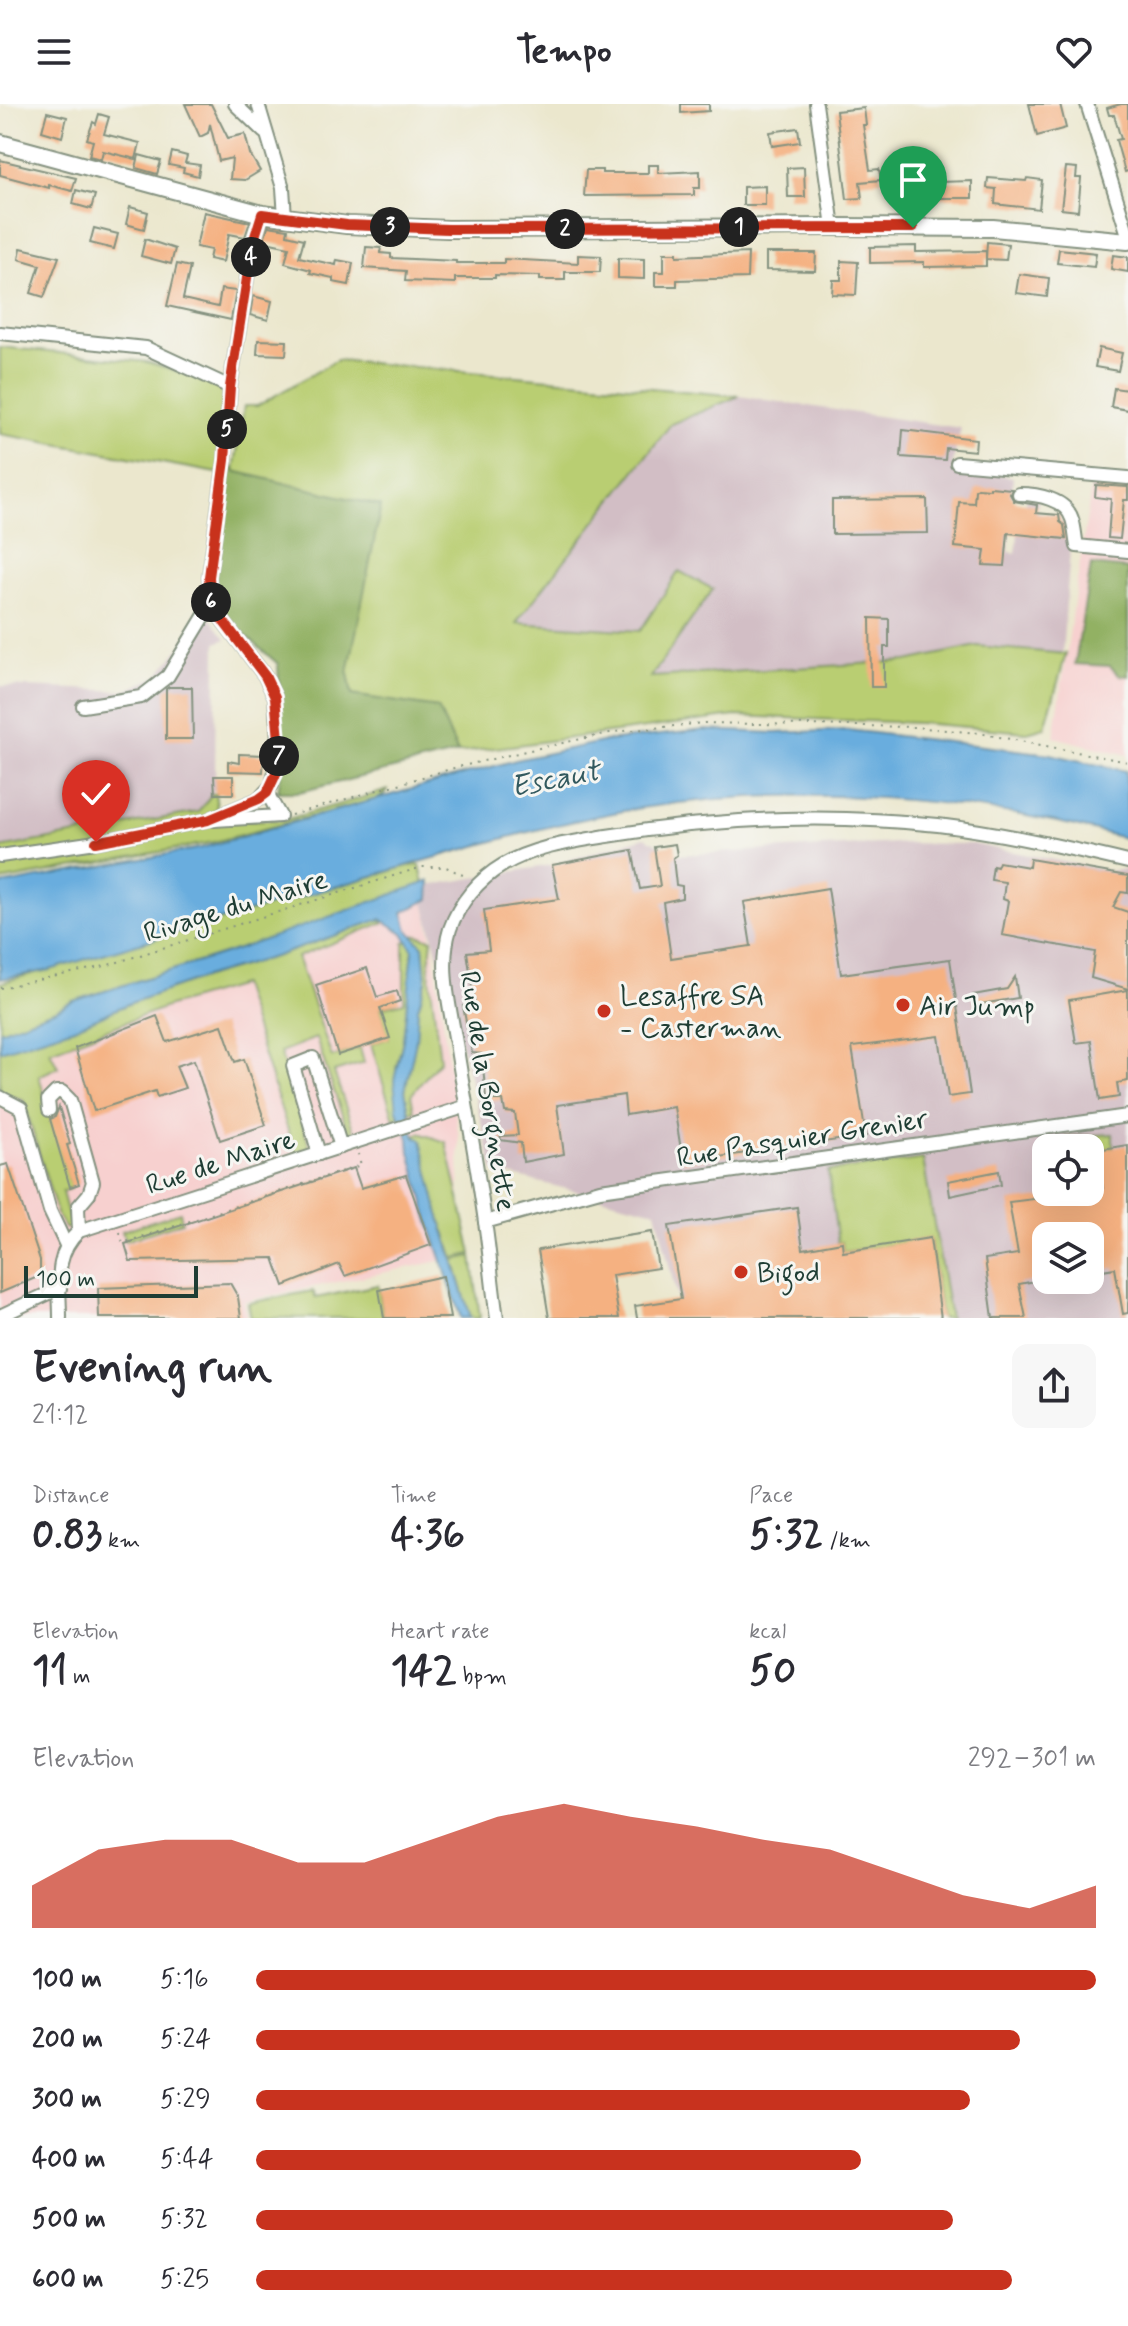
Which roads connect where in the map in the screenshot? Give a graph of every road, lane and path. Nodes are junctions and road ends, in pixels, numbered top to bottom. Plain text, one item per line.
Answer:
1 (235, 104) edge
2 (258, 104) edge
3 (816, 104) edge
4 (1087, 104) edge
5 (266, 134) junction
6 (0, 143) edge
7 (262, 214) junction
8 (285, 217) junction
9 (833, 227) junction
10 (1128, 238) edge
11 (0, 333) edge
12 (230, 387) junction
13 (957, 463) dead end
14 (1128, 478) edge
15 (1019, 494) dead end
16 (1128, 551) edge
17 (211, 605) junction
18 (83, 706) dead end
19 (1128, 762) edge
20 (267, 793) junction
21 (280, 816) junction
22 (208, 820) junction
23 (0, 856) edge
24 (1128, 862) edge
25 (478, 883) junction
26 (0, 988) edge
27 (0, 1097) edge
28 (464, 1107) junction
29 (49, 1110) dead end
30 (1128, 1116) edge
31 (355, 1143) junction
32 (341, 1147) junction
33 (319, 1154) junction
34 (117, 1219) junction
35 (485, 1222) junction
36 (79, 1231) junction
37 (66, 1245) junction
38 (60, 1288) junction
39 (23, 1304) junction
40 (0, 1316) edge
41 (25, 1318) edge
42 (60, 1318) edge
43 (497, 1318) edge

1 - 5 street
2 - 5 street
3 - 9 street
4 - 10 street
5 - 8 street
6 - 7 main road
7 - 8 main road
7 - 12 street
8 - 9 main road
9 - 10 main road
11 - 12 street
12 - 17 street
13 - 14 street
15 - 16 street
17 - 18 street
17 - 20 street
19 - 21 path
20 - 21 street
20 - 22 street
21 - 22 street
22 - 23 street
24 - 25 street, Rue de la Borgnette
25 - 26 path, Rivage du Maire
25 - 28 street, Rue de la Borgnette
27 - 37 street
28 - 31 street, Rue de Maire
28 - 35 street, Rue de la Borgnette
29 - 36 street
30 - 35 street, Rue Pasquier Grenier
31 - 32 street, Rue de Maire
31 - 34 path
32 - 33 street, Rue de Maire
32 - 33 street
33 - 34 street, Rue de Maire
34 - 36 street, Rue de Maire
35 - 43 street, Rue de la Borgnette
36 - 37 street, Rue de Maire
37 - 38 street
38 - 39 street
38 - 42 street
39 - 40 street
39 - 41 street

